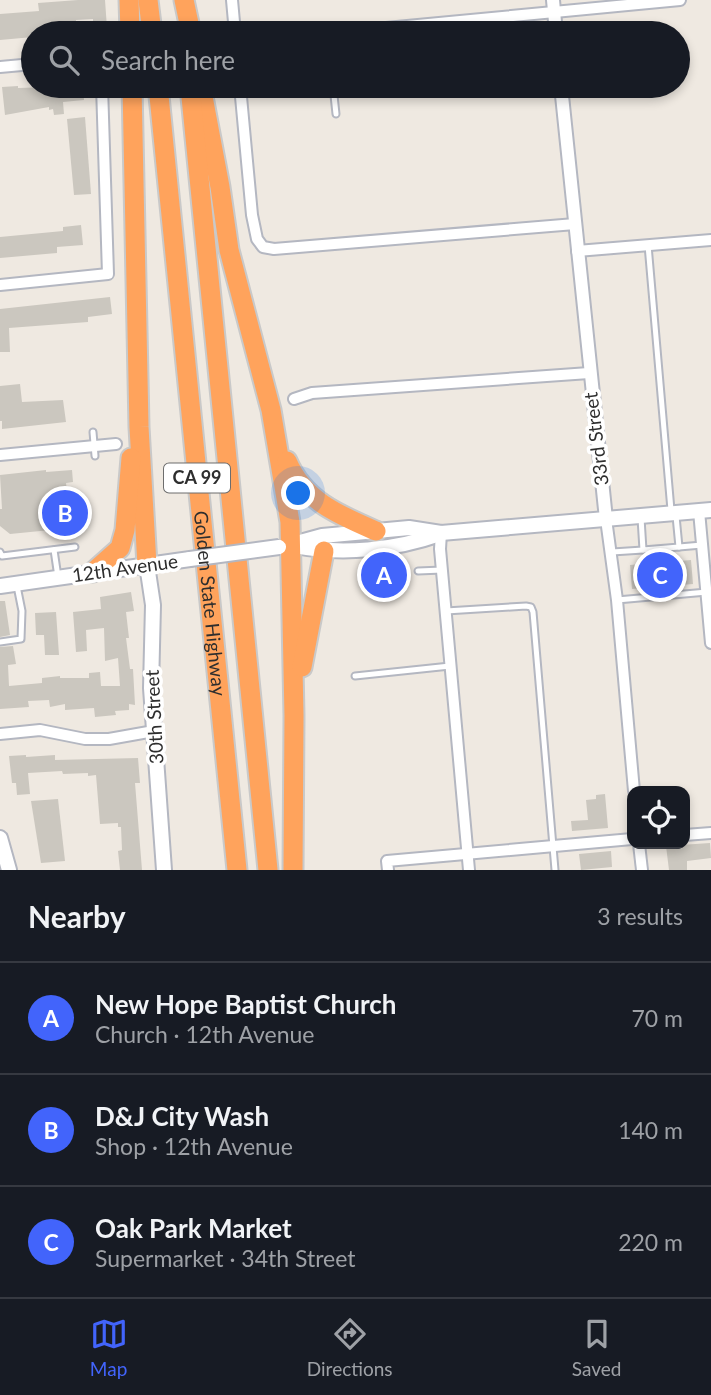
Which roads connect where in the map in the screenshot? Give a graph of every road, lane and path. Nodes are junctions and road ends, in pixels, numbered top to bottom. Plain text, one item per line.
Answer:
1 (129, 0) edge
2 (148, 0) edge
3 (183, 0) edge
4 (232, 0) edge
5 (680, 0) edge
6 (553, 6) edge
7 (130, 21) edge
8 (151, 21) edge
9 (184, 21) edge
10 (188, 21) edge
11 (234, 21) edge
12 (431, 21) edge
13 (21, 65) edge
14 (0, 67) edge
15 (102, 98) edge
16 (132, 98) edge
17 (159, 98) edge
18 (191, 98) edge
19 (203, 98) edge
20 (241, 98) edge
21 (334, 98) edge
22 (562, 98) edge
23 (336, 114) dead end
24 (575, 224) junction
25 (711, 240) edge
26 (648, 245) junction
27 (711, 248) edge
28 (577, 251) junction
29 (0, 285) edge
30 (589, 373) junction
31 (294, 399) dead end
32 (139, 427) junction
33 (93, 432) dead end
34 (278, 440) junction
35 (116, 444) dead end
36 (95, 451) junction
37 (0, 455) edge
38 (705, 510) edge
39 (673, 513) junction
40 (640, 516) junction
41 (606, 519) junction
42 (376, 531) junction
43 (441, 533) junction
44 (702, 545) junction
45 (75, 547) dead end
46 (285, 547) junction
47 (679, 547) junction
48 (54, 550) junction
49 (643, 550) junction
50 (324, 551) junction
51 (0, 552) edge
52 (611, 552) junction
53 (156, 563) junction
54 (442, 570) junction
55 (418, 571) dead end
56 (93, 572) junction
57 (58, 577) junction
58 (17, 583) junction
59 (0, 586) edge
60 (707, 592) junction
61 (617, 600) junction
62 (446, 611) junction
63 (711, 634) edge
64 (0, 642) edge
65 (711, 643) edge
66 (451, 666) junction
67 (355, 676) dead end
68 (294, 716) junction
69 (154, 731) junction
70 (0, 734) edge
71 (634, 786) edge
72 (711, 833) edge
73 (690, 835) edge
74 (0, 838) edge
75 (627, 839) edge
76 (553, 846) junction
77 (640, 849) edge
78 (468, 853) junction
79 (388, 865) edge
80 (9, 870) edge
81 (164, 870) edge
82 (237, 870) edge
83 (268, 870) edge
84 (292, 870) edge
85 (469, 870) edge
86 (555, 870) edge
87 (642, 870) edge

1 - 7 highway
2 - 8 highway
3 - 9 highway
3 - 10 highway
4 - 11 street
5 - 6 street
6 - 12 street
13 - 14 street
15 - 29 street
16 - 32 highway
17 - 82 highway, Golden State Highway / CA 99
18 - 83 highway, Golden State Highway / CA 99
19 - 34 highway
20 - 24 street
21 - 23 lane
22 - 24 street, 33rd Street
24 - 28 street, 33rd Street
25 - 26 street
25 - 27 street
26 - 28 street
26 - 39 lane
28 - 30 street, 33rd Street
30 - 31 street
30 - 41 street, 33rd Street
32 - 53 highway
32 - 56 highway
33 - 36 lane
34 - 42 highway
34 - 46 highway
35 - 36 street
36 - 37 street
38 - 39 main road, 12th Avenue
38 - 44 street
39 - 40 main road, 12th Avenue
39 - 47 lane
40 - 41 main road, 12th Avenue
40 - 49 lane
41 - 43 main road, 12th Avenue
41 - 52 street, 33rd Street
42 - 43 main road, 12th Avenue
42 - 46 main road, 12th Avenue
43 - 50 main road, 12th Avenue
43 - 54 street
44 - 47 lane
44 - 60 street
45 - 48 lane
46 - 50 main road, 12th Avenue
46 - 53 main road, 12th Avenue, bridge
46 - 68 highway
47 - 49 lane
48 - 51 lane
48 - 57 lane
49 - 52 lane
50 - 68 highway
52 - 61 street, 33rd Street
53 - 56 main road, 12th Avenue
53 - 69 main road, 30th Street
54 - 55 lane
54 - 62 street
56 - 57 main road, 12th Avenue
57 - 58 main road, 12th Avenue
58 - 59 main road, 12th Avenue
58 - 64 lane
60 - 61 lane
60 - 63 street
61 - 71 street, 33rd Street
62 - 66 street
62 - 76 lane
63 - 65 street
66 - 67 lane
66 - 78 street
68 - 84 highway
69 - 70 street
69 - 81 main road, 30th Street
72 - 73 street
74 - 80 main road
75 - 76 street
76 - 78 street
76 - 86 lane
77 - 87 street
78 - 79 street
78 - 85 street

